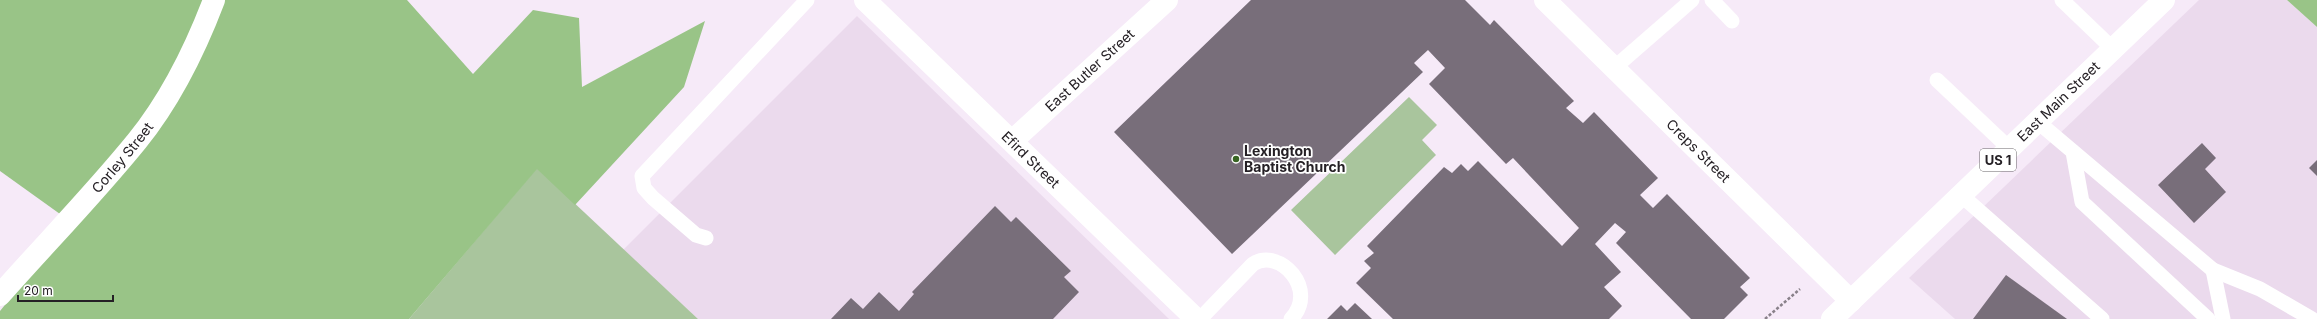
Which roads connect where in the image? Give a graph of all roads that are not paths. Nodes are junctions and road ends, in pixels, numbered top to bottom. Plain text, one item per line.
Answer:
1 (214, 0) edge
2 (807, 0) edge
3 (866, 0) edge
4 (1167, 0) edge
5 (1545, 0) edge
6 (1692, 0) edge
7 (1712, 0) edge
8 (2062, 0) edge
9 (2164, 0) edge
10 (1732, 20) dead end
11 (2113, 49) junction
12 (1614, 68) junction
13 (1937, 80) dead end
14 (2038, 122) junction
15 (1012, 141) junction
16 (2010, 149) junction
17 (2073, 152) junction
18 (1961, 195) junction
19 (706, 238) dead end
20 (2213, 270) junction
21 (0, 295) edge
22 (1851, 301) junction
23 (1196, 319) edge
24 (1200, 319) edge
25 (1291, 319) edge
26 (1832, 319) edge
27 (2102, 319) edge
28 (2208, 319) edge
29 (2223, 319) edge
30 (2312, 319) edge

1 - 21 street, Corley Street
2 - 19 lane
3 - 15 street, Efird Street
4 - 15 street, East Butler Street
5 - 12 street, Creps Street
6 - 12 lane
7 - 10 lane
8 - 11 lane
9 - 11 street, East Main Street / US 1
11 - 14 street, East Main Street / US 1
12 - 22 street, Creps Street
13 - 16 lane
14 - 16 street, East Main Street / US 1
14 - 17 lane
15 - 23 street, Efird Street
16 - 18 street, East Main Street / US 1
17 - 20 lane
17 - 28 lane
18 - 22 street, East Main Street / US 1
18 - 27 lane
20 - 29 lane
20 - 30 lane
22 - 26 street, East Main Street / US 1
24 - 25 lane

